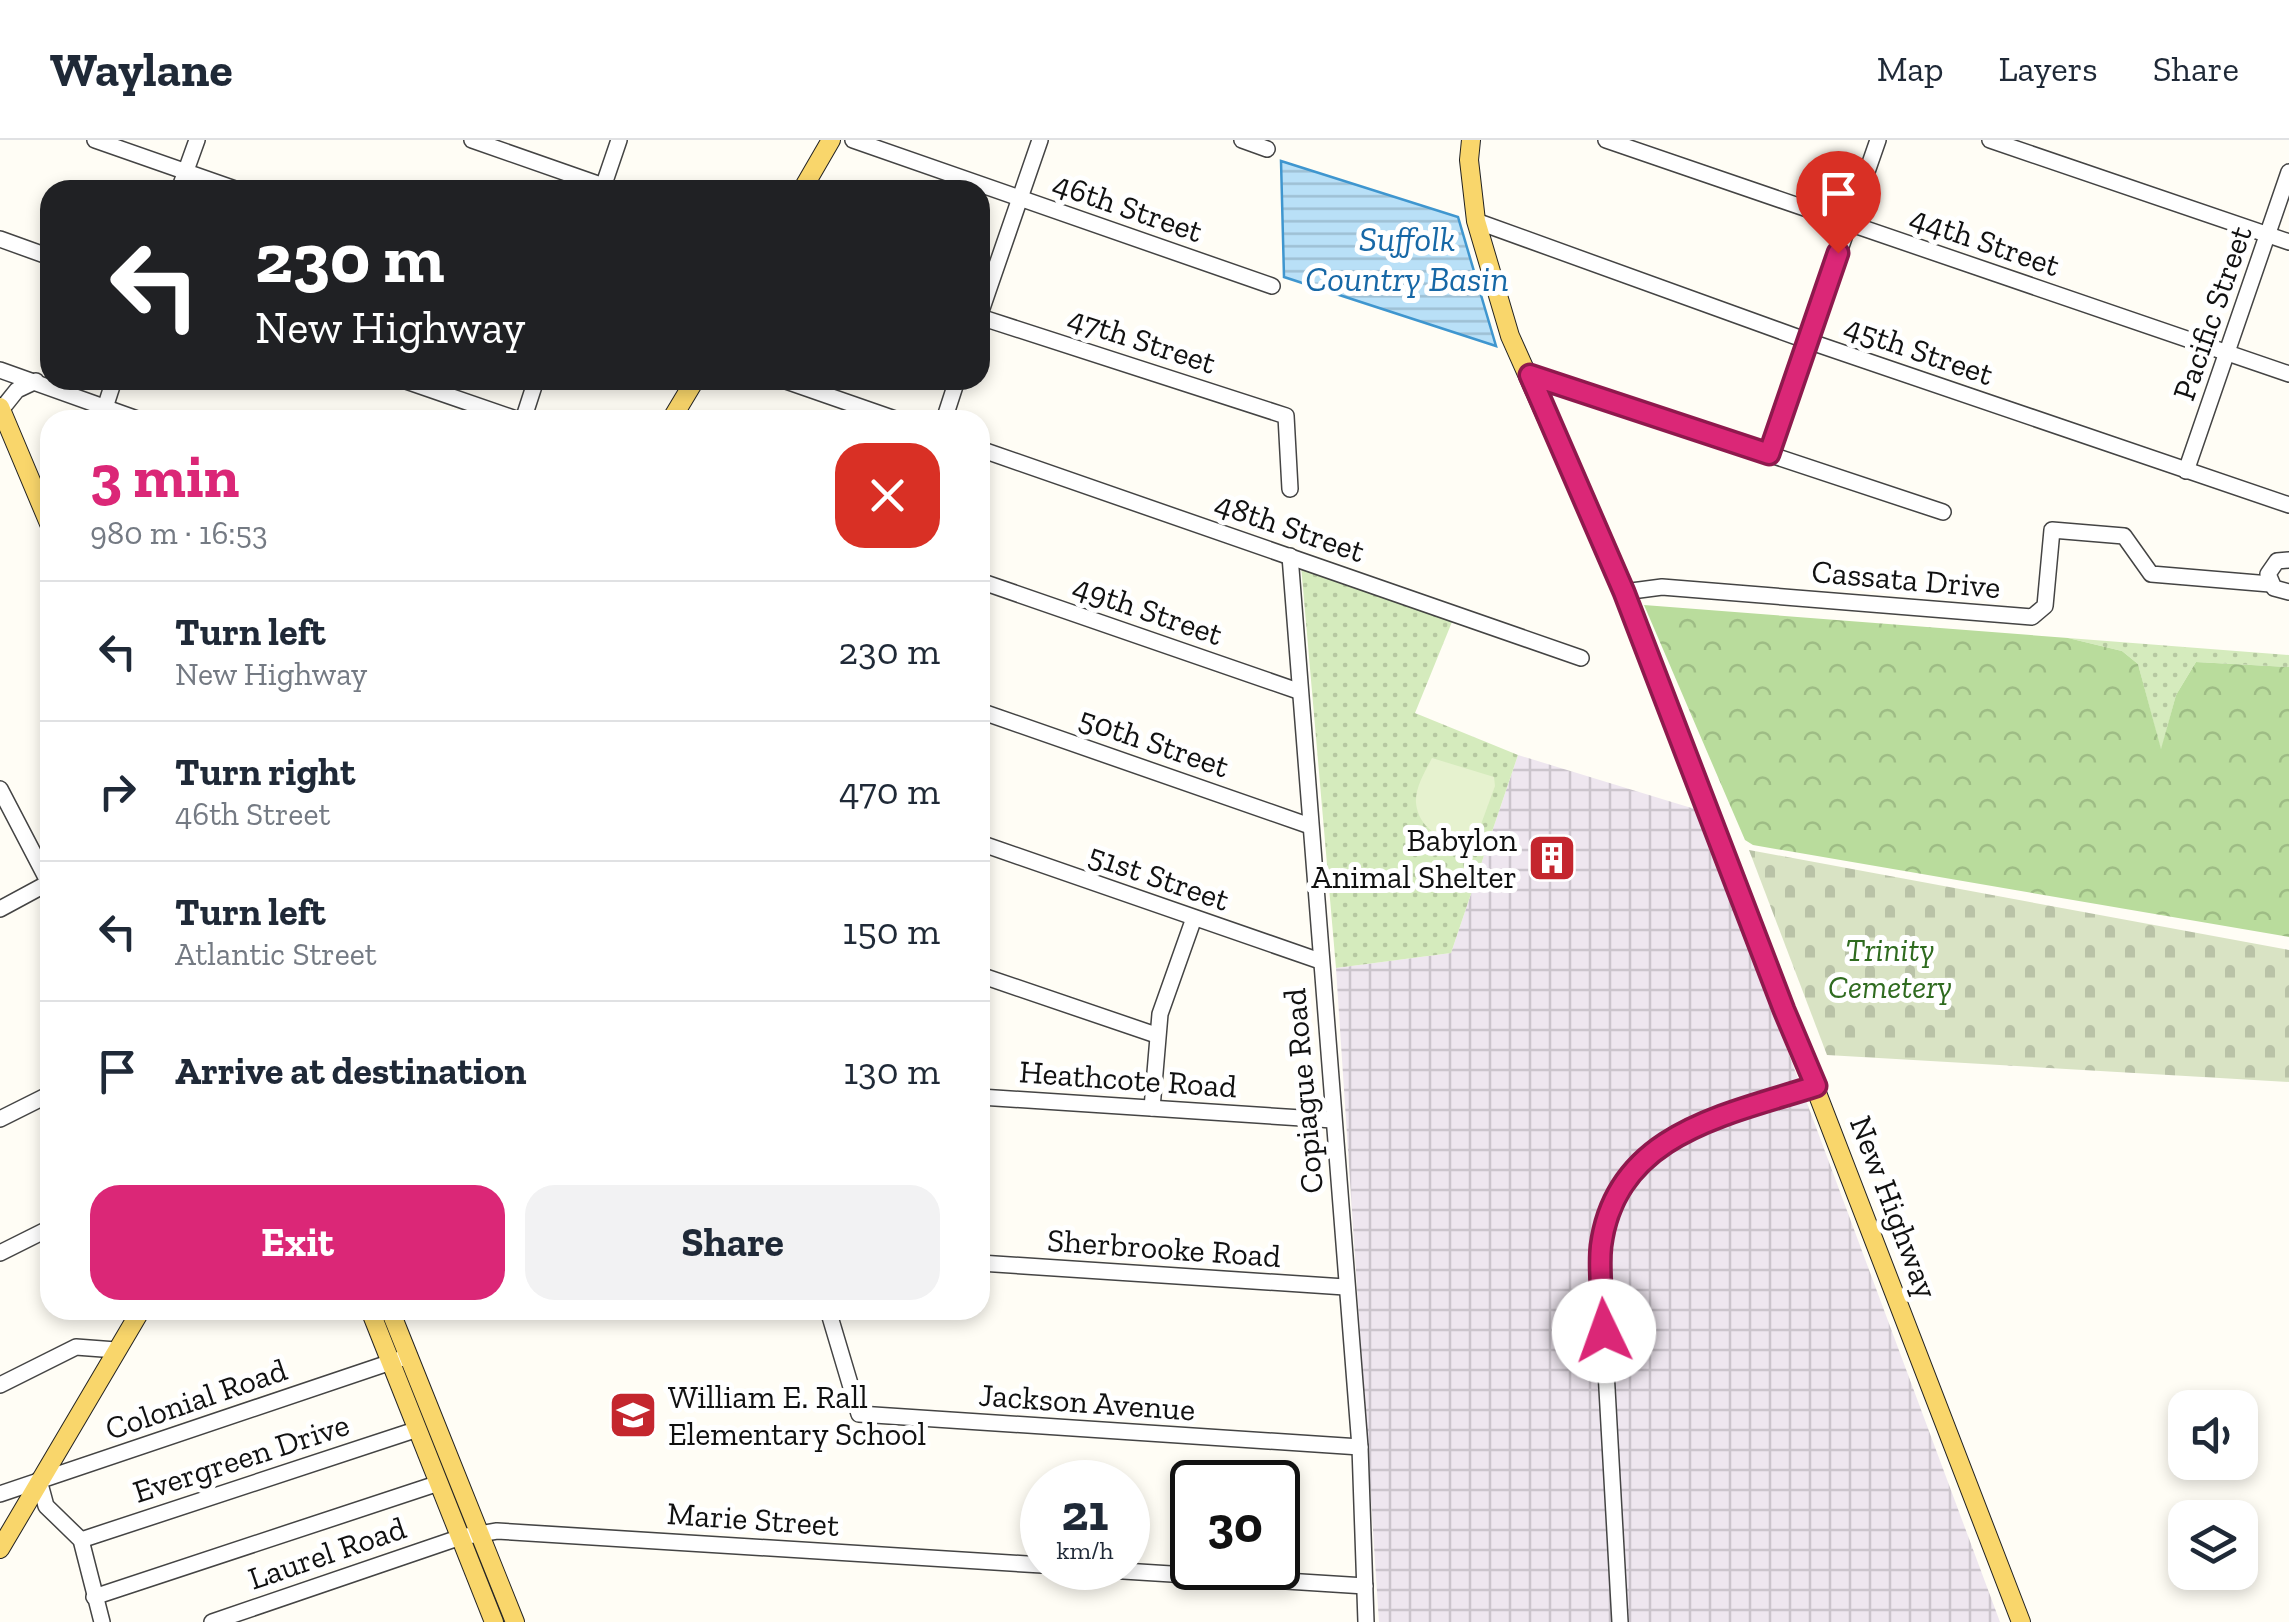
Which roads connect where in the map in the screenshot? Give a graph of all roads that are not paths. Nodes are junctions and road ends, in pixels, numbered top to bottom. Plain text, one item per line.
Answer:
1 (95, 140) edge
2 (196, 140) edge
3 (472, 140) edge
4 (619, 140) edge
5 (832, 140) edge
6 (853, 140) edge
7 (1040, 140) edge
8 (1242, 140) edge
9 (1471, 140) edge
10 (1606, 140) edge
11 (1878, 140) edge
12 (1990, 140) edge
13 (1267, 148) dead end
14 (186, 172) junction
15 (2289, 172) edge
16 (183, 180) edge
17 (209, 180) edge
18 (582, 180) edge
19 (609, 180) edge
20 (808, 180) edge
21 (968, 180) edge
22 (990, 188) edge
23 (1020, 198) junction
24 (1476, 222) junction
25 (1848, 224) junction
26 (2268, 235) junction
27 (0, 239) edge
28 (2289, 242) edge
29 (40, 253) edge
30 (990, 286) edge
31 (1272, 286) dead end
32 (990, 319) edge
33 (1808, 340) junction
34 (2227, 353) junction
35 (0, 370) edge
36 (2289, 374) edge
37 (1530, 375) junction
38 (36, 382) junction
39 (40, 384) edge
40 (53, 390) edge
41 (432, 390) edge
42 (812, 390) edge
43 (1, 408) edge
44 (95, 410) edge
45 (491, 410) edge
46 (869, 410) edge
47 (990, 451) edge
48 (1769, 454) junction
49 (2186, 470) junction
50 (1290, 489) dead end
51 (40, 492) edge
52 (2289, 505) edge
53 (1943, 512) dead end
54 (1290, 556) junction
55 (2289, 560) edge
56 (990, 584) edge
57 (2270, 584) junction
58 (1624, 592) junction
59 (2289, 592) edge
60 (1581, 658) dead end
61 (1298, 691) junction
62 (990, 714) edge
63 (0, 789) edge
64 (1310, 826) junction
65 (990, 847) edge
66 (40, 863) edge
67 (40, 887) edge
68 (0, 909) edge
69 (1194, 918) junction
70 (1320, 961) junction
71 (990, 978) edge
72 (1156, 1035) junction
73 (1816, 1086) junction
74 (990, 1098) edge
75 (40, 1099) edge
76 (1152, 1108) junction
77 (0, 1119) edge
78 (1333, 1120) junction
79 (40, 1233) edge
80 (0, 1253) edge
81 (990, 1265) edge
82 (1346, 1287) junction
83 (131, 1320) edge
84 (376, 1320) edge
85 (392, 1320) edge
86 (831, 1320) edge
87 (116, 1350) junction
88 (400, 1359) junction
89 (0, 1385) edge
90 (418, 1429) junction
91 (1360, 1447) junction
92 (40, 1480) junction
93 (440, 1482) junction
94 (0, 1494) edge
95 (470, 1536) junction
96 (81, 1540) junction
97 (0, 1548) edge
98 (1020, 1565) edge
99 (1150, 1573) edge
100 (1364, 1586) junction
101 (94, 1597) junction
102 (102, 1622) edge
103 (212, 1622) edge
104 (494, 1622) edge
105 (515, 1622) edge
106 (1366, 1622) edge
107 (1620, 1622) edge
108 (2021, 1622) edge

1 - 14 street
2 - 14 street
3 - 18 street
4 - 19 street
5 - 20 main road
6 - 21 street, 46th Street
7 - 23 street
8 - 13 street
9 - 24 main road, New Highway
10 - 25 street, 44th Street
11 - 25 street
12 - 26 street
14 - 16 street
14 - 17 street
15 - 26 street, Pacific Street
22 - 23 street, 46th Street
23 - 30 street
23 - 31 street, 46th Street
24 - 33 street, 45th Street
24 - 37 main road, New Highway
25 - 33 street
25 - 34 street, 44th Street
26 - 28 street
26 - 34 street, Pacific Street
27 - 29 street
32 - 50 street, 47th Street
33 - 48 street
33 - 49 street, 45th Street
34 - 36 street, 44th Street
34 - 49 street, Pacific Street
35 - 38 street
37 - 48 street
37 - 58 main road, New Highway
38 - 39 street
38 - 43 street
40 - 44 street
41 - 45 street
42 - 46 street
43 - 51 main road
47 - 54 street, 48th Street
48 - 53 street
49 - 52 street, 45th Street
54 - 60 street, 48th Street
54 - 61 street, Copiague Road
55 - 57 street
56 - 61 street, 49th Street
57 - 58 street, Cassata Drive
57 - 59 street
58 - 73 main road, New Highway
61 - 64 street, Copiague Road
62 - 64 street, 50th Street
63 - 66 street
64 - 70 street, Copiague Road
65 - 69 street, 51st Street
67 - 68 street
69 - 70 street, 51st Street
69 - 72 street
70 - 78 street, Copiague Road
71 - 72 street
72 - 76 street
73 - 107 street
73 - 108 main road, New Highway
74 - 76 street, Heathcote Road
75 - 77 street
76 - 78 street, Heathcote Road
78 - 82 street, Copiague Road
79 - 80 street
81 - 82 street, Sherbrooke Road
82 - 91 street, Copiague Road
83 - 87 main road
84 - 88 main road
85 - 88 main road
86 - 91 street, Jackson Avenue
87 - 89 street
87 - 92 main road
88 - 90 main road
88 - 92 street, Colonial Road
88 - 95 main road
90 - 93 main road
90 - 96 street, Evergreen Drive
91 - 100 street, Copiague Road
92 - 94 street, Colonial Road
92 - 96 street
92 - 97 main road
93 - 95 main road
93 - 101 street
95 - 98 street, Marie Street
95 - 103 street, Laurel Road
95 - 104 main road
95 - 105 main road
96 - 101 street
99 - 100 street
100 - 106 street, Copiague Road
101 - 102 street

